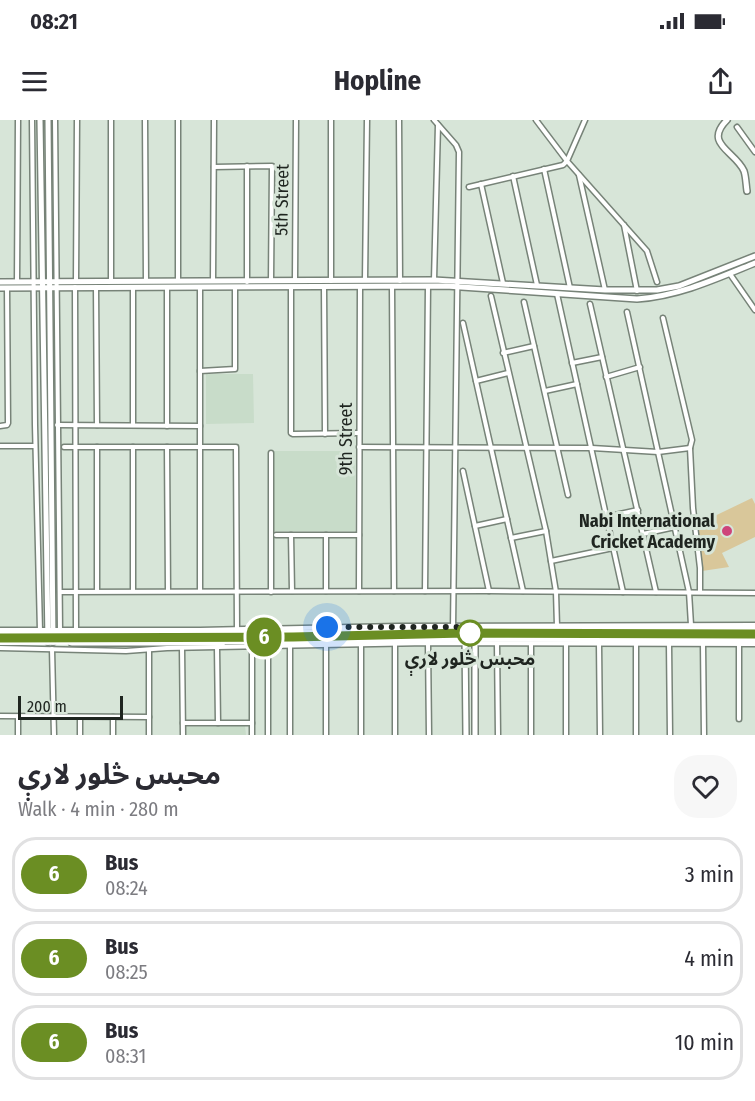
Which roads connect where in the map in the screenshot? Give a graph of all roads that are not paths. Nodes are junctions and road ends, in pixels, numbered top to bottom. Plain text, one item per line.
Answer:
1 (18, 120) edge
2 (32, 120) edge
3 (40, 120) edge
4 (48, 120) edge
5 (55, 120) edge
6 (77, 120) edge
7 (111, 120) edge
8 (145, 120) edge
9 (178, 120) edge
10 (214, 120) edge
11 (297, 120) edge
12 (331, 120) edge
13 (367, 120) edge
14 (399, 120) edge
15 (536, 120) edge
16 (585, 120) edge
17 (727, 120) edge
18 (436, 122) edge
19 (737, 126) dead end
20 (755, 152) edge
21 (567, 161) junction
22 (247, 166) junction
23 (214, 167) junction
24 (544, 169) junction
25 (579, 174) junction
26 (513, 177) junction
27 (481, 184) junction
28 (469, 187) dead end
29 (747, 191) dead end
30 (624, 225) junction
31 (755, 256) edge
32 (755, 264) edge
33 (730, 273) junction
34 (365, 280) junction
35 (400, 280) junction
36 (434, 280) junction
37 (111, 281) junction
38 (146, 281) junction
39 (178, 281) junction
40 (272, 281) junction
41 (331, 281) junction
42 (0, 282) edge
43 (17, 282) junction
44 (213, 282) junction
45 (657, 282) dead end
46 (503, 283) junction
47 (76, 284) junction
48 (247, 284) junction
49 (293, 284) junction
50 (457, 284) junction
51 (34, 285) junction
52 (41, 285) junction
53 (52, 285) junction
54 (537, 285) junction
55 (428, 286) junction
56 (96, 287) junction
57 (133, 287) junction
58 (167, 287) junction
59 (200, 287) junction
60 (235, 287) junction
61 (324, 287) junction
62 (360, 287) junction
63 (392, 287) junction
64 (3, 288) edge
65 (570, 288) junction
66 (605, 290) junction
67 (637, 291) junction
68 (557, 294) junction
69 (490, 296) dead end
70 (524, 302) dead end
71 (590, 304) dead end
72 (755, 310) edge
73 (627, 312) dead end
74 (663, 318) dead end
75 (464, 323) dead end
76 (534, 346) junction
77 (503, 353) junction
78 (602, 357) junction
79 (572, 363) junction
80 (639, 367) junction
81 (200, 371) junction
82 (508, 373) junction
83 (606, 377) junction
84 (476, 381) junction
85 (577, 384) junction
86 (545, 391) junction
87 (57, 425) junction
88 (76, 425) junction
89 (97, 425) junction
90 (0, 426) edge
91 (133, 426) junction
92 (167, 426) junction
93 (200, 426) junction
94 (359, 433) junction
95 (325, 434) junction
96 (0, 446) edge
97 (35, 446) junction
98 (64, 447) dead end
99 (76, 447) junction
100 (97, 447) junction
101 (133, 447) junction
102 (167, 447) junction
103 (200, 447) junction
104 (359, 447) junction
105 (393, 448) junction
106 (427, 448) junction
107 (455, 448) junction
108 (492, 448) junction
109 (525, 448) junction
110 (558, 448) junction
111 (592, 448) junction
112 (690, 448) junction
113 (622, 450) junction
114 (658, 452) junction
115 (271, 453) dead end
116 (463, 471) dead end
117 (568, 495) dead end
118 (638, 510) junction
119 (606, 517) junction
120 (507, 519) junction
121 (475, 526) junction
122 (675, 527) junction
123 (546, 531) junction
124 (643, 534) junction
125 (276, 535) dead end
126 (291, 535) junction
127 (326, 535) junction
128 (359, 535) junction
129 (511, 538) junction
130 (613, 548) junction
131 (551, 561) junction
132 (75, 591) junction
133 (97, 591) junction
134 (133, 591) junction
135 (168, 591) junction
136 (200, 591) junction
137 (291, 591) junction
138 (326, 591) junction
139 (359, 591) junction
140 (394, 591) junction
141 (425, 591) junction
142 (454, 591) junction
143 (489, 591) junction
144 (523, 591) junction
145 (60, 592) junction
146 (236, 592) junction
147 (271, 592) junction
148 (556, 592) junction
149 (623, 592) junction
150 (656, 592) junction
151 (689, 592) junction
152 (700, 592) junction
153 (755, 592) edge
154 (691, 625) junction
155 (740, 625) junction
156 (755, 625) edge
157 (557, 626) junction
158 (76, 628) junction
159 (237, 629) junction
160 (0, 630) edge
161 (60, 630) junction
162 (40, 631) junction
163 (453, 632) junction
164 (755, 634) edge
165 (50, 638) junction
166 (739, 639) junction
167 (755, 639) edge
168 (0, 640) edge
169 (465, 641) junction
170 (475, 641) junction
171 (394, 644) junction
172 (428, 644) junction
173 (497, 644) junction
174 (531, 644) junction
175 (566, 644) junction
176 (599, 644) junction
177 (636, 644) junction
178 (669, 644) junction
179 (704, 644) junction
180 (755, 644) edge
181 (326, 646) junction
182 (361, 646) junction
183 (268, 647) junction
184 (290, 647) junction
185 (0, 648) edge
186 (182, 648) junction
187 (217, 648) junction
188 (252, 648) junction
189 (149, 651) junction
190 (0, 716) edge
191 (18, 717) junction
192 (54, 717) junction
193 (80, 717) junction
194 (113, 717) junction
195 (149, 717) junction
196 (739, 719) dead end
197 (183, 723) junction
198 (218, 723) junction
199 (252, 723) junction
200 (18, 735) edge
201 (54, 735) edge
202 (80, 735) edge
203 (113, 735) edge
204 (149, 735) edge
205 (183, 735) edge
206 (252, 735) edge
207 (268, 735) edge
208 (290, 735) edge
209 (326, 735) edge
210 (361, 735) edge
211 (395, 735) edge
212 (429, 735) edge
213 (466, 735) edge
214 (475, 735) edge
215 (498, 735) edge
216 (531, 735) edge
217 (566, 735) edge
218 (600, 735) edge
219 (636, 735) edge
220 (670, 735) edge
221 (704, 735) edge

1 - 43 street
2 - 51 street
3 - 52 street
4 - 53 street
5 - 53 street
6 - 47 street
7 - 37 street
8 - 38 street
9 - 39 street
10 - 23 street
11 - 49 street, 5th Street
12 - 41 street
13 - 34 street
14 - 35 street
15 - 21 street
16 - 21 street
17 - 29 street
18 - 36 street
18 - 50 street
19 - 20 street
21 - 24 street
21 - 25 street
22 - 23 street
22 - 40 street
22 - 48 street
23 - 44 street
24 - 26 street
24 - 65 street
25 - 30 street
25 - 66 street
26 - 27 street
26 - 54 street
27 - 28 street
27 - 46 street
30 - 45 street
30 - 67 street
31 - 67 street
32 - 33 street
33 - 68 street
33 - 72 street
34 - 35 street
34 - 41 street
35 - 36 street
36 - 50 street
37 - 38 street
37 - 47 street
38 - 39 street
39 - 44 street
40 - 48 street
40 - 49 street
41 - 49 street
42 - 43 street
43 - 51 street
44 - 48 street
46 - 50 street
46 - 54 street
47 - 53 street
47 - 56 street
47 - 88 street
48 - 49 street
48 - 60 street
49 - 61 street
49 - 95 street, 5th Street
50 - 55 street
50 - 68 street
50 - 107 street
51 - 52 street
51 - 64 street
51 - 97 street
52 - 53 street
52 - 165 street
53 - 87 street
53 - 165 street
54 - 65 street
55 - 63 street
55 - 106 street
56 - 57 street
56 - 89 street
57 - 58 street
57 - 91 street
58 - 59 street
58 - 92 street
59 - 60 street
59 - 81 street
60 - 81 street
61 - 62 street
61 - 95 street
62 - 63 street
62 - 94 street, 9th Street
63 - 105 street
64 - 90 street
65 - 66 street
66 - 67 street
68 - 79 street
69 - 77 street
70 - 76 street
71 - 78 street
73 - 80 street
74 - 112 street
75 - 84 street
76 - 77 street
76 - 86 street
77 - 82 street
78 - 79 street
78 - 83 street
79 - 85 street
80 - 83 street
80 - 114 street
81 - 93 street
82 - 84 street
82 - 109 street
83 - 113 street
84 - 108 street
85 - 86 street
85 - 111 street
86 - 110 street
87 - 88 street
87 - 145 street
88 - 89 street
88 - 99 street
89 - 91 street
91 - 92 street
92 - 93 street
93 - 103 street
94 - 95 street
94 - 104 street, 9th Street
96 - 97 street
97 - 162 street
98 - 99 street
99 - 100 street
99 - 132 street
100 - 101 street
100 - 133 street
101 - 102 street
101 - 134 street
102 - 103 street
102 - 135 street
103 - 136 street
103 - 146 street
104 - 105 street
104 - 128 street, 9th Street
105 - 106 street
105 - 140 street
106 - 107 street
106 - 141 street
107 - 108 street
107 - 142 street
108 - 109 street
108 - 120 street
109 - 110 street
109 - 123 street
110 - 111 street
110 - 117 street
111 - 113 street
111 - 119 street
112 - 114 street
112 - 152 street
113 - 114 street
113 - 118 street
114 - 122 street
115 - 147 street
116 - 121 street
118 - 119 street
118 - 124 street
119 - 130 street
120 - 121 street
120 - 129 street
121 - 143 street
122 - 124 street
122 - 151 street
123 - 129 street
123 - 131 street
124 - 150 street
125 - 126 street
126 - 127 street
126 - 137 street
127 - 128 street
127 - 138 street
128 - 139 street, 9th Street
129 - 144 street
130 - 131 street
130 - 149 street
131 - 148 street
132 - 133 street
132 - 145 street
132 - 158 street
133 - 134 street
134 - 135 street
135 - 136 street
136 - 146 street
137 - 138 street
137 - 147 street
138 - 139 street
139 - 140 street
140 - 141 street
141 - 142 street
142 - 143 street
142 - 163 street
143 - 144 street
144 - 148 street
145 - 161 street
146 - 147 street
146 - 159 street
148 - 149 street
148 - 157 street
149 - 150 street
150 - 151 street
151 - 152 street
151 - 154 street
152 - 153 street
154 - 155 street
154 - 157 street
155 - 156 street
155 - 166 street
157 - 163 street
158 - 159 street
158 - 161 street
159 - 163 street
160 - 162 street
161 - 165 street
162 - 165 street
163 - 165 highway
163 - 166 highway
163 - 169 highway
164 - 166 highway
165 - 168 highway
165 - 185 street
165 - 189 street
165 - 192 street
166 - 167 highway
166 - 170 highway
166 - 179 street
166 - 180 street
166 - 196 street
169 - 170 highway
169 - 172 street
169 - 213 street
170 - 173 street
170 - 214 street
171 - 172 street
171 - 182 street
171 - 211 street
172 - 212 street
173 - 174 street
173 - 215 street
174 - 175 street
174 - 216 street
175 - 176 street
175 - 217 street
176 - 177 street
176 - 218 street
177 - 178 street
177 - 219 street
178 - 179 street
178 - 220 street
179 - 221 street
181 - 182 street
181 - 184 street
181 - 209 street
182 - 210 street
183 - 184 street
183 - 188 street
183 - 207 street
184 - 208 street
186 - 187 street
186 - 189 street
186 - 197 street
187 - 188 street
187 - 198 street
188 - 199 street
189 - 195 street
190 - 191 street
191 - 192 street
191 - 200 street
192 - 193 street
192 - 201 street
193 - 194 street
193 - 202 street
194 - 195 street
194 - 203 street
195 - 204 street
197 - 198 street
197 - 205 street
198 - 199 street
199 - 206 street

